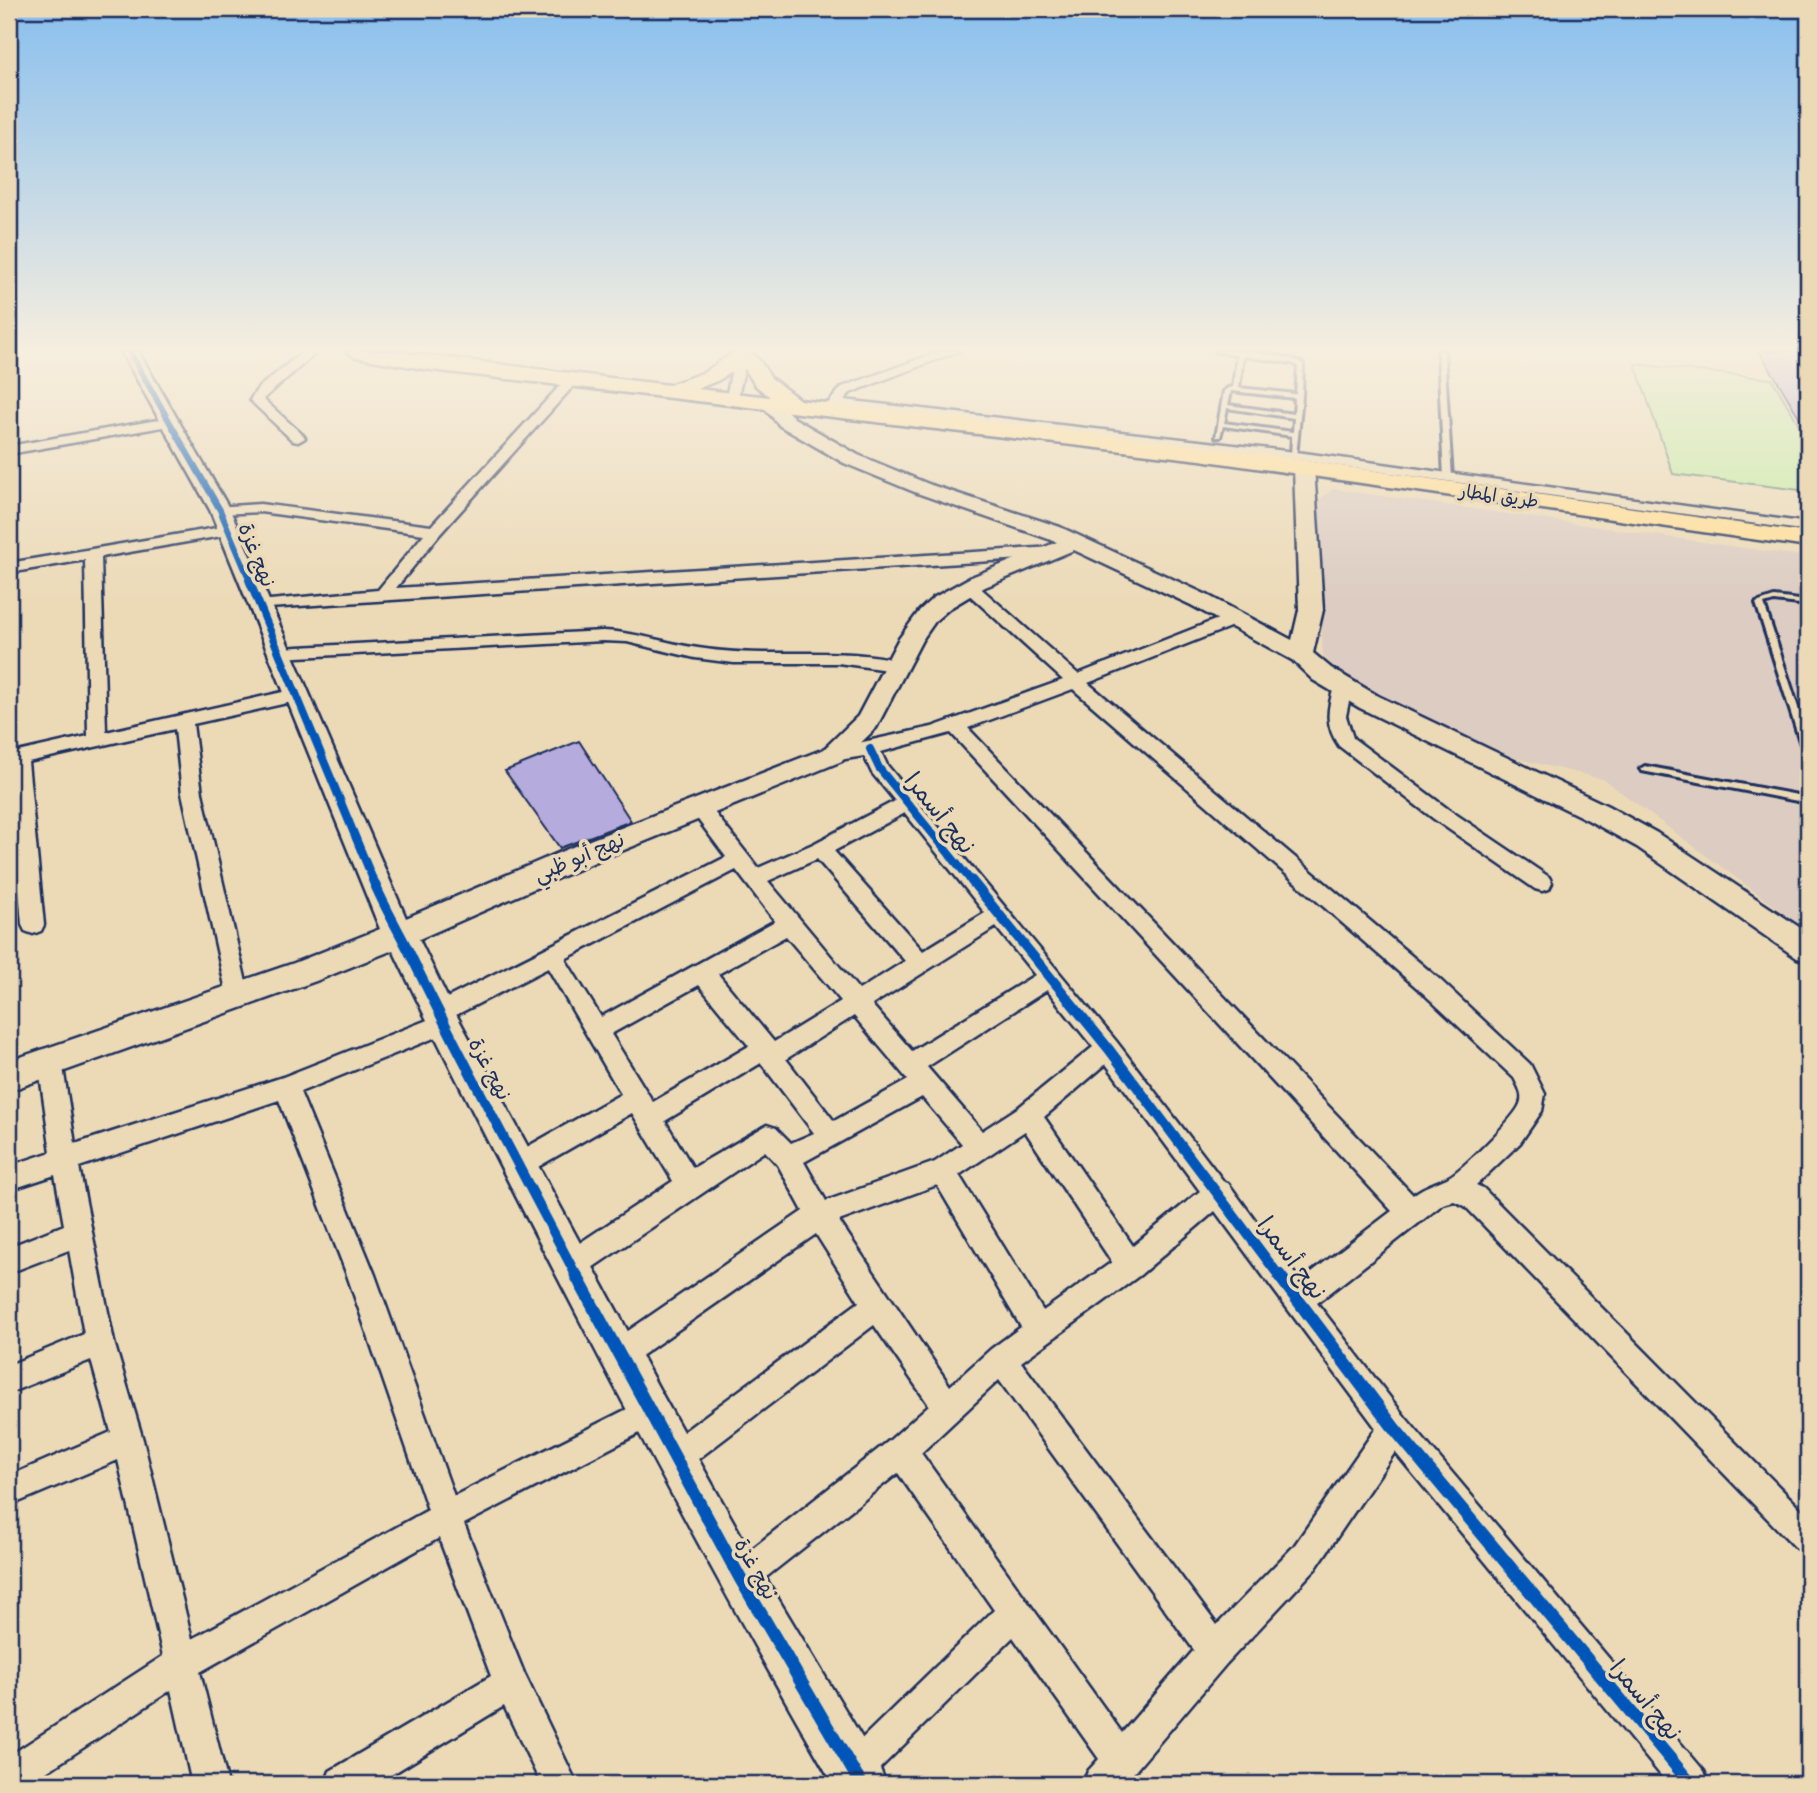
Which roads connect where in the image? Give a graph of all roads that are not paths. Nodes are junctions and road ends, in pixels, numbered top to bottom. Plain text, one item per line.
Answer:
1 (1296, 434) edge
2 (97, 435) edge
3 (176, 435) edge
4 (294, 435) edge
5 (522, 435) edge
6 (812, 435) edge
7 (820, 435) edge
8 (1081, 435) edge
9 (1446, 435) edge
10 (298, 438) dead end
11 (819, 438) junction
12 (9, 450) edge
13 (1301, 460) junction
14 (1448, 478) junction
15 (224, 520) junction
16 (1808, 527) edge
17 (435, 531) junction
18 (1808, 540) edge
19 (1064, 547) junction
20 (93, 554) junction
21 (9, 568) edge
22 (970, 587) junction
23 (383, 594) junction
24 (1808, 604) edge
25 (259, 606) junction
26 (1234, 618) junction
27 (279, 653) junction
28 (1301, 655) junction
29 (895, 666) junction
30 (1074, 680) junction
31 (1343, 687) junction
32 (296, 695) junction
33 (183, 721) junction
34 (955, 726) junction
35 (97, 740) junction
36 (870, 749) junction
37 (1808, 751) edge
38 (833, 755) junction
39 (14, 759) edge
40 (1645, 769) dead end
41 (1808, 800) edge
42 (907, 803) junction
43 (700, 808) junction
44 (820, 849) junction
45 (739, 860) junction
46 (754, 879) junction
47 (1542, 883) dead end
48 (998, 915) junction
49 (789, 924) junction
50 (33, 925) dead end
51 (401, 934) junction
52 (1808, 949) edge
53 (552, 956) junction
54 (921, 964) junction
55 (703, 974) junction
56 (1048, 978) junction
57 (238, 995) junction
58 (857, 1003) junction
59 (443, 1018) junction
60 (596, 1031) junction
61 (1108, 1048) junction
62 (767, 1053) junction
63 (50, 1061) junction
64 (918, 1074) junction
65 (9, 1076) edge
66 (286, 1087) junction
67 (643, 1108) junction
68 (1027, 1115) junction
69 (831, 1136) junction
70 (980, 1147) junction
71 (787, 1157) junction
72 (65, 1161) junction
73 (520, 1164) junction
74 (943, 1171) junction
75 (9, 1178) edge
76 (689, 1185) junction
77 (1455, 1188) junction
78 (1219, 1192) junction
79 (1412, 1212) junction
80 (818, 1216) junction
81 (80, 1232) junction
82 (9, 1260) edge
83 (573, 1264) junction
84 (1130, 1265) junction
85 (1299, 1298) junction
86 (876, 1306) junction
87 (1038, 1329) junction
88 (100, 1342) junction
89 (619, 1354) junction
90 (1000, 1359) junction
91 (9, 1379) edge
92 (948, 1407) junction
93 (649, 1413) junction
94 (1394, 1428) junction
95 (128, 1440) junction
96 (901, 1451) junction
97 (674, 1458) junction
98 (9, 1491) edge
99 (446, 1517) junction
100 (1808, 1538) edge
101 (740, 1578) junction
102 (1015, 1612) junction
103 (1215, 1651) junction
104 (181, 1664) junction
105 (511, 1683) junction
106 (1111, 1773) edge
107 (9, 1776) edge
108 (857, 1778) edge
109 (210, 1784) edge
110 (343, 1784) edge
111 (559, 1784) edge
112 (1692, 1784) edge

1 - 13 lane
2 - 12 street
3 - 15 street, نهج غزة
4 - 10 street
5 - 17 street
6 - 11 street
7 - 11 street
8 - 13 main road, طريق المطار
9 - 14 lane
11 - 19 street
13 - 14 street
13 - 18 main road, طريق المطار
13 - 28 street
14 - 16 street
15 - 17 street
15 - 20 street
15 - 25 street, نهج غزة
17 - 23 street
19 - 22 street, نهج أبو ظبي
19 - 23 street
19 - 26 street
20 - 21 street
20 - 35 street
22 - 29 street, نهج أبو ظبي
22 - 30 street
23 - 25 street
24 - 37 lane
25 - 27 street, نهج غزة
26 - 28 street
26 - 30 street
27 - 29 street
27 - 32 street, نهج غزة
28 - 31 street
29 - 38 street, نهج أبو ظبي
30 - 34 street
30 - 77 street
31 - 47 street
31 - 52 street
32 - 33 street
32 - 51 street, نهج غزة
33 - 35 street
33 - 57 street
34 - 36 street
34 - 79 street
35 - 39 street
36 - 38 street
36 - 42 street, نهج أسمرا
38 - 43 street, نهج أبو ظبي
39 - 50 street
40 - 41 lane
42 - 44 street
42 - 48 street, نهج أسمرا
43 - 45 street
43 - 51 street, نهج أبو ظبي
44 - 46 street
44 - 54 street
45 - 46 street
45 - 53 street
46 - 49 street
48 - 54 street
48 - 56 street, نهج أسمرا
49 - 55 street
49 - 58 street
51 - 57 street, نهج أبو ظبي
51 - 59 street, نهج غزة
53 - 59 street
53 - 60 street
54 - 58 street
55 - 60 street
55 - 62 street
56 - 61 street, نهج أسمرا
56 - 64 street
57 - 63 street, نهج أبو ظبي
58 - 62 street
58 - 64 street
59 - 66 street
59 - 73 street, نهج غزة
60 - 67 street
61 - 68 street
61 - 78 street, نهج أسمرا
62 - 67 street
62 - 69 street
63 - 65 street, نهج أبو ظبي
63 - 72 street
64 - 69 street
64 - 70 street
66 - 72 street
66 - 99 street
67 - 73 street
67 - 76 street
68 - 70 street
68 - 84 street
69 - 71 street
70 - 74 street
71 - 76 street
71 - 80 street
72 - 75 street
72 - 81 street
73 - 83 street, نهج غزة
74 - 80 street
74 - 87 street
76 - 83 street
77 - 79 street
77 - 100 street
78 - 84 street
78 - 85 street, نهج أسمرا
79 - 85 street
80 - 86 street
80 - 89 street
81 - 82 street
81 - 88 street
83 - 89 street, نهج غزة
84 - 87 street
85 - 94 street, نهج أسمرا
86 - 92 street
86 - 97 street
87 - 90 street
88 - 91 street
88 - 95 street
89 - 93 street, نهج غزة
90 - 92 street
90 - 103 street
92 - 96 street
93 - 97 street, نهج غزة
93 - 99 street
94 - 103 street
94 - 112 street, نهج أسمرا
95 - 98 street
95 - 104 street
96 - 101 street
96 - 102 street
97 - 101 street, نهج غزة
99 - 104 street
99 - 105 street
101 - 108 street, نهج غزة
102 - 106 street
102 - 108 street
103 - 106 street
104 - 107 street
104 - 109 street
105 - 110 street
105 - 111 street

